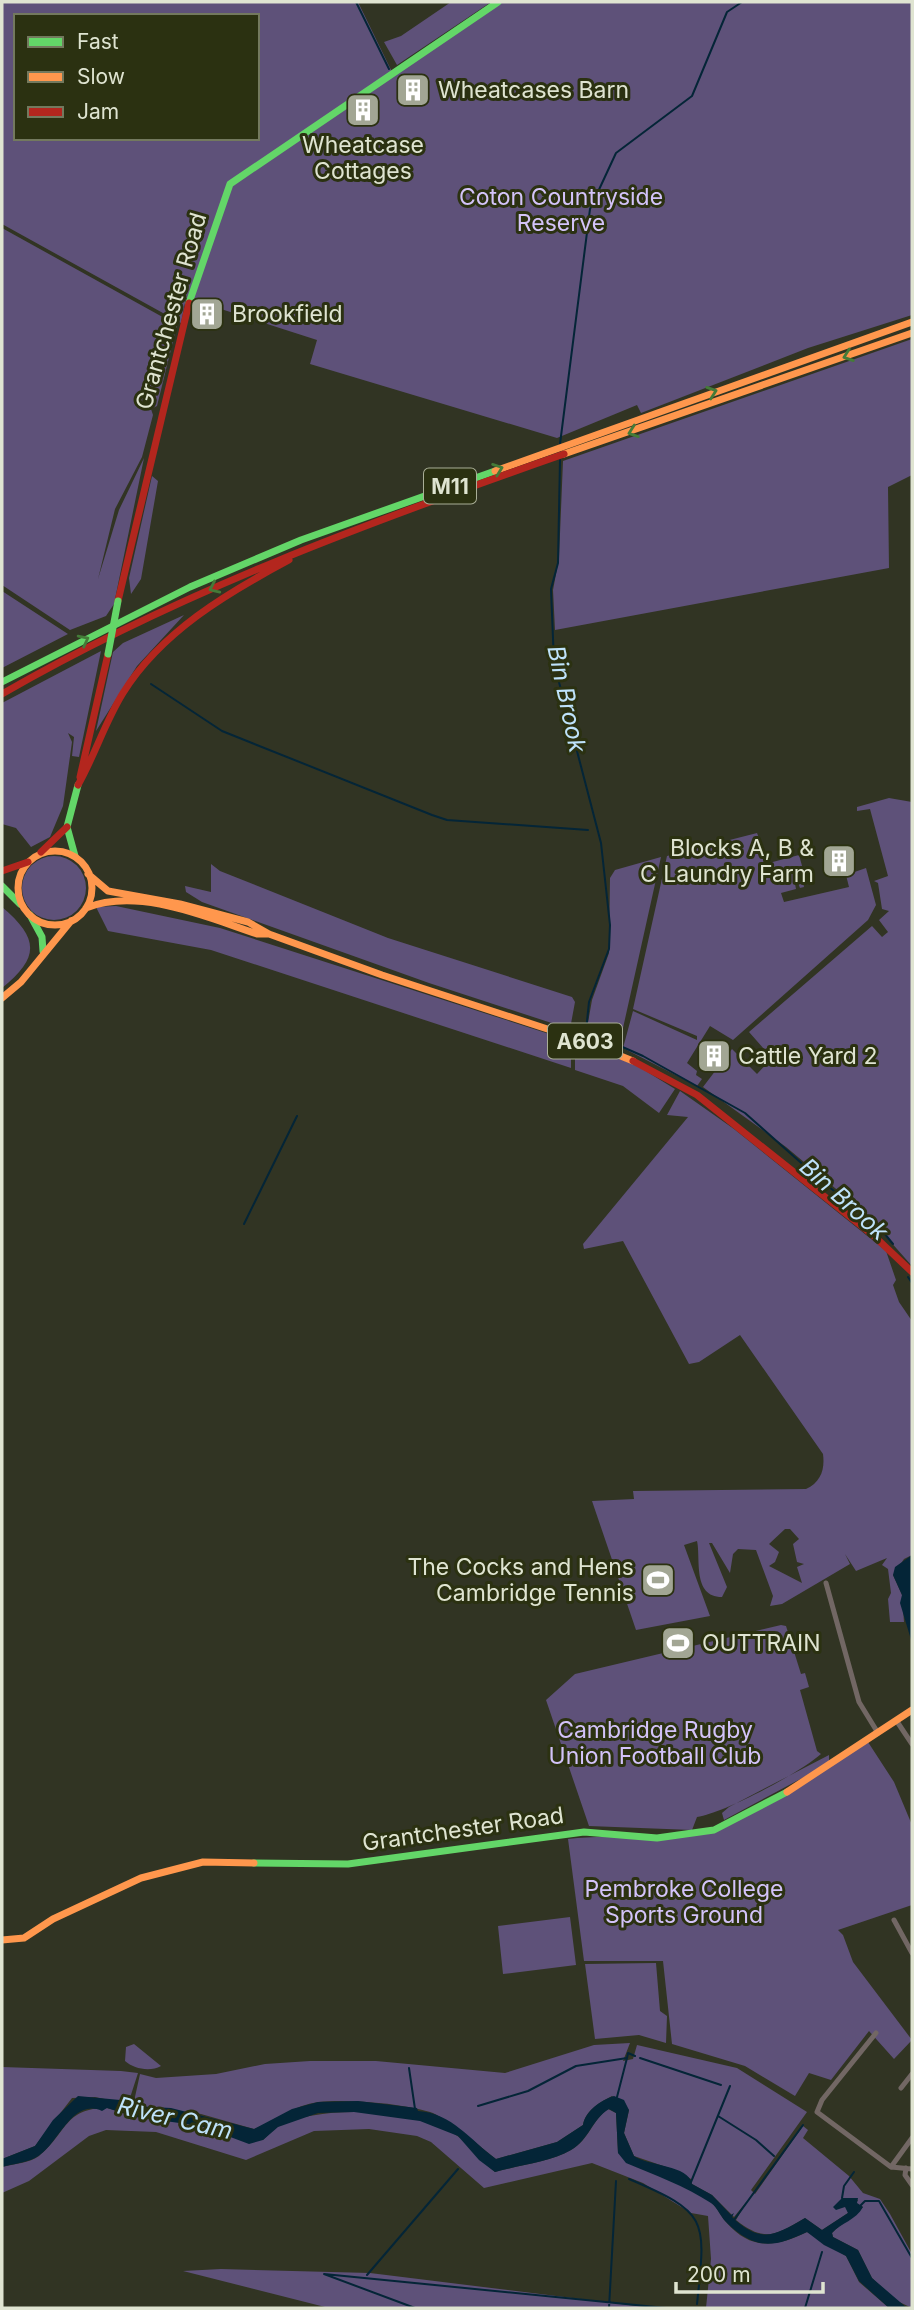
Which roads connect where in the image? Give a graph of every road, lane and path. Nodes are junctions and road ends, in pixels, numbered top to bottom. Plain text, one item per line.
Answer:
1 (498, 2) edge
2 (912, 322) edge
3 (912, 333) edge
4 (367, 523) junction
5 (4, 680) edge
6 (2, 694) edge
7 (78, 785) junction
8 (67, 827) junction
9 (38, 855) junction
10 (79, 860) junction
11 (28, 862) junction
12 (2, 871) edge
13 (89, 874) junction
14 (2, 886) edge
15 (85, 909) junction
16 (27, 912) junction
17 (71, 921) junction
18 (269, 934) junction
19 (43, 952) junction
20 (2, 998) edge
21 (912, 1272) edge
22 (826, 1583) dead end
23 (912, 1710) edge
24 (896, 1720) junction
25 (878, 1734) junction
26 (912, 1744) edge
27 (894, 1920) dead end
28 (2, 1940) edge
29 (912, 1953) edge
30 (876, 2033) dead end
31 (912, 2074) edge
32 (901, 2088) dead end
33 (912, 2138) edge
34 (891, 2167) junction
35 (909, 2168) edge
36 (912, 2185) edge

1 - 7 main road, Grantchester Road, bridge
5 -> 2 main road, M11
3 -> 4 main road, M11
4 -> 6 main road, M11
4 - 7 main road
7 - 8 main road
8 - 9 main road
8 - 10 main road
9 - 10 main road
9 - 11 main road
10 - 13 main road
11 - 12 main road
11 - 16 main road
13 - 15 main road
13 - 18 main road, A603
14 - 16 main road
15 - 17 main road
15 - 18 main road, A603
16 - 17 main road
16 - 19 main road
17 - 19 main road
18 - 21 main road, A603
19 - 20 main road
22 - 25 street
23 - 24 main road, Grantchester Road
24 - 25 main road, Grantchester Road
24 - 26 street
25 - 28 main road, Grantchester Road
27 - 29 street
30 - 34 street
31 - 32 street
33 - 34 street
34 - 35 street
35 - 36 street

